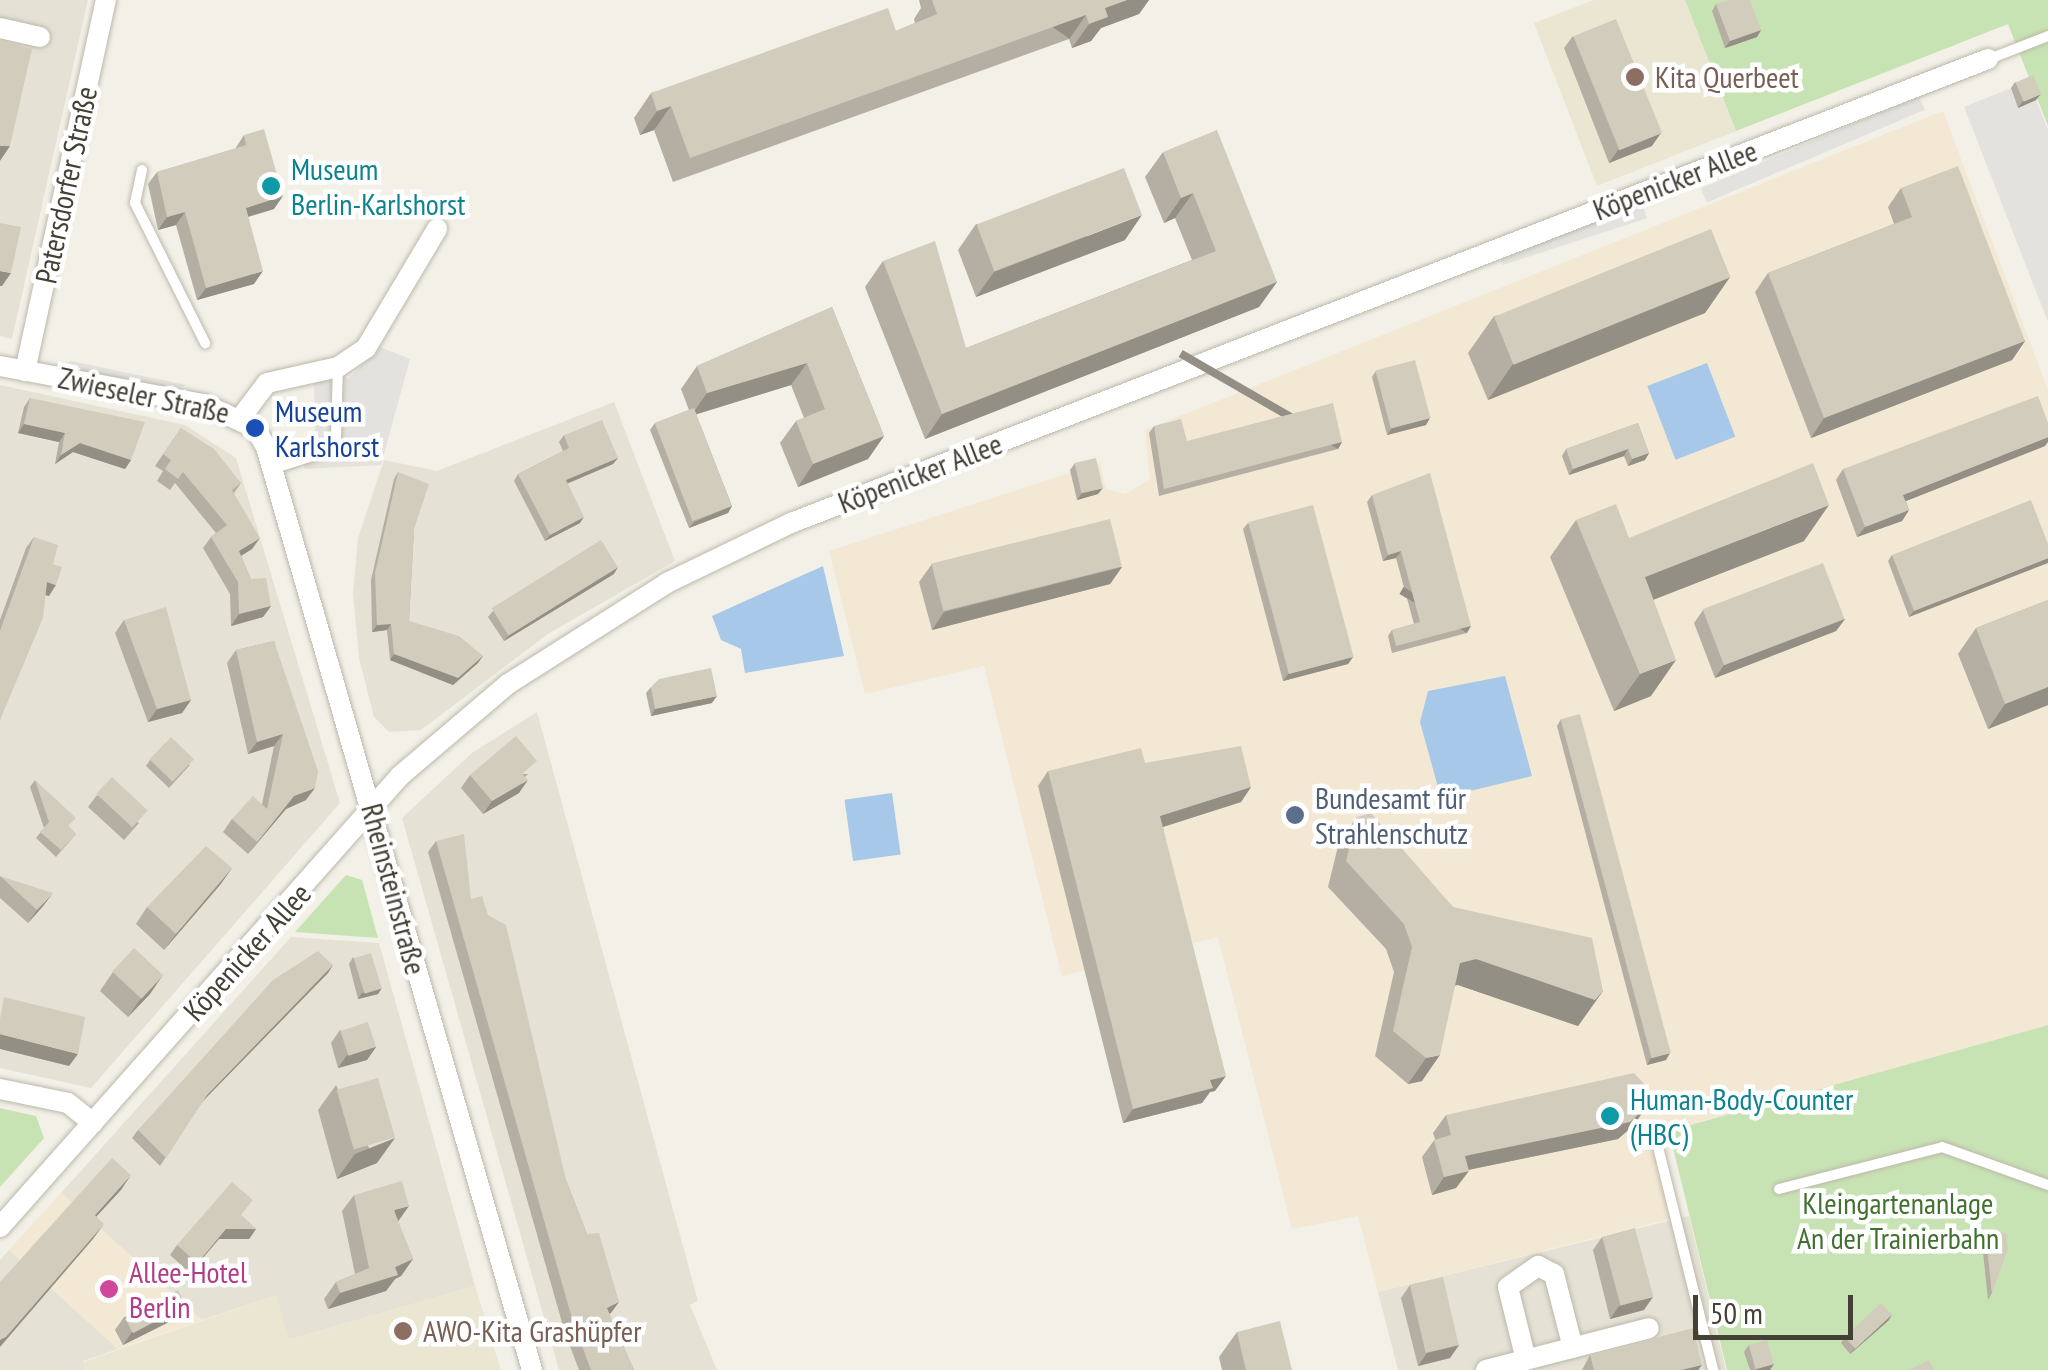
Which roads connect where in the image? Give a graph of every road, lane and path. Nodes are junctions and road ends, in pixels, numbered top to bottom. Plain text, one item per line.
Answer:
1 (106, 0) edge
2 (0, 28) edge
3 (2048, 36) edge
4 (40, 37) dead end
5 (1988, 59) joint
6 (142, 170) dead end
7 (438, 229) dead end
8 (205, 343) dead end
9 (0, 366) edge
10 (338, 367) junction
11 (26, 371) junction
12 (239, 420) junction
13 (274, 468) junction
14 (372, 809) junction
15 (0, 1089) edge
16 (93, 1123) junction
17 (1658, 1143) dead end
18 (2048, 1185) edge
19 (1779, 1189) dead end
20 (0, 1227) edge
21 (1649, 1328) dead end
22 (1574, 1348) junction
23 (1526, 1360) junction
24 (1553, 1362) edge
25 (532, 1370) edge
26 (1486, 1370) edge
27 (1712, 1370) edge

1 - 11 street, Patersdorfer Straße
2 - 4 street
3 - 5 lane, Köpenicker Allee
5 - 14 street, Köpenicker Allee
6 - 8 lane
7 - 10 street, Zwieseler Straße
9 - 11 street, Zwieseler Straße
10 - 12 street, Zwieseler Straße
10 - 13 lane
11 - 12 street, Zwieseler Straße
12 - 13 street, Rheinsteinstraße
13 - 14 street, Rheinsteinstraße
14 - 16 street, Köpenicker Allee
14 - 25 street, Rheinsteinstraße
15 - 16 street
16 - 20 street, Köpenicker Allee
17 - 27 lane
18 - 19 lane
21 - 22 street
22 - 23 street
22 - 24 street
23 - 24 street
23 - 26 street

